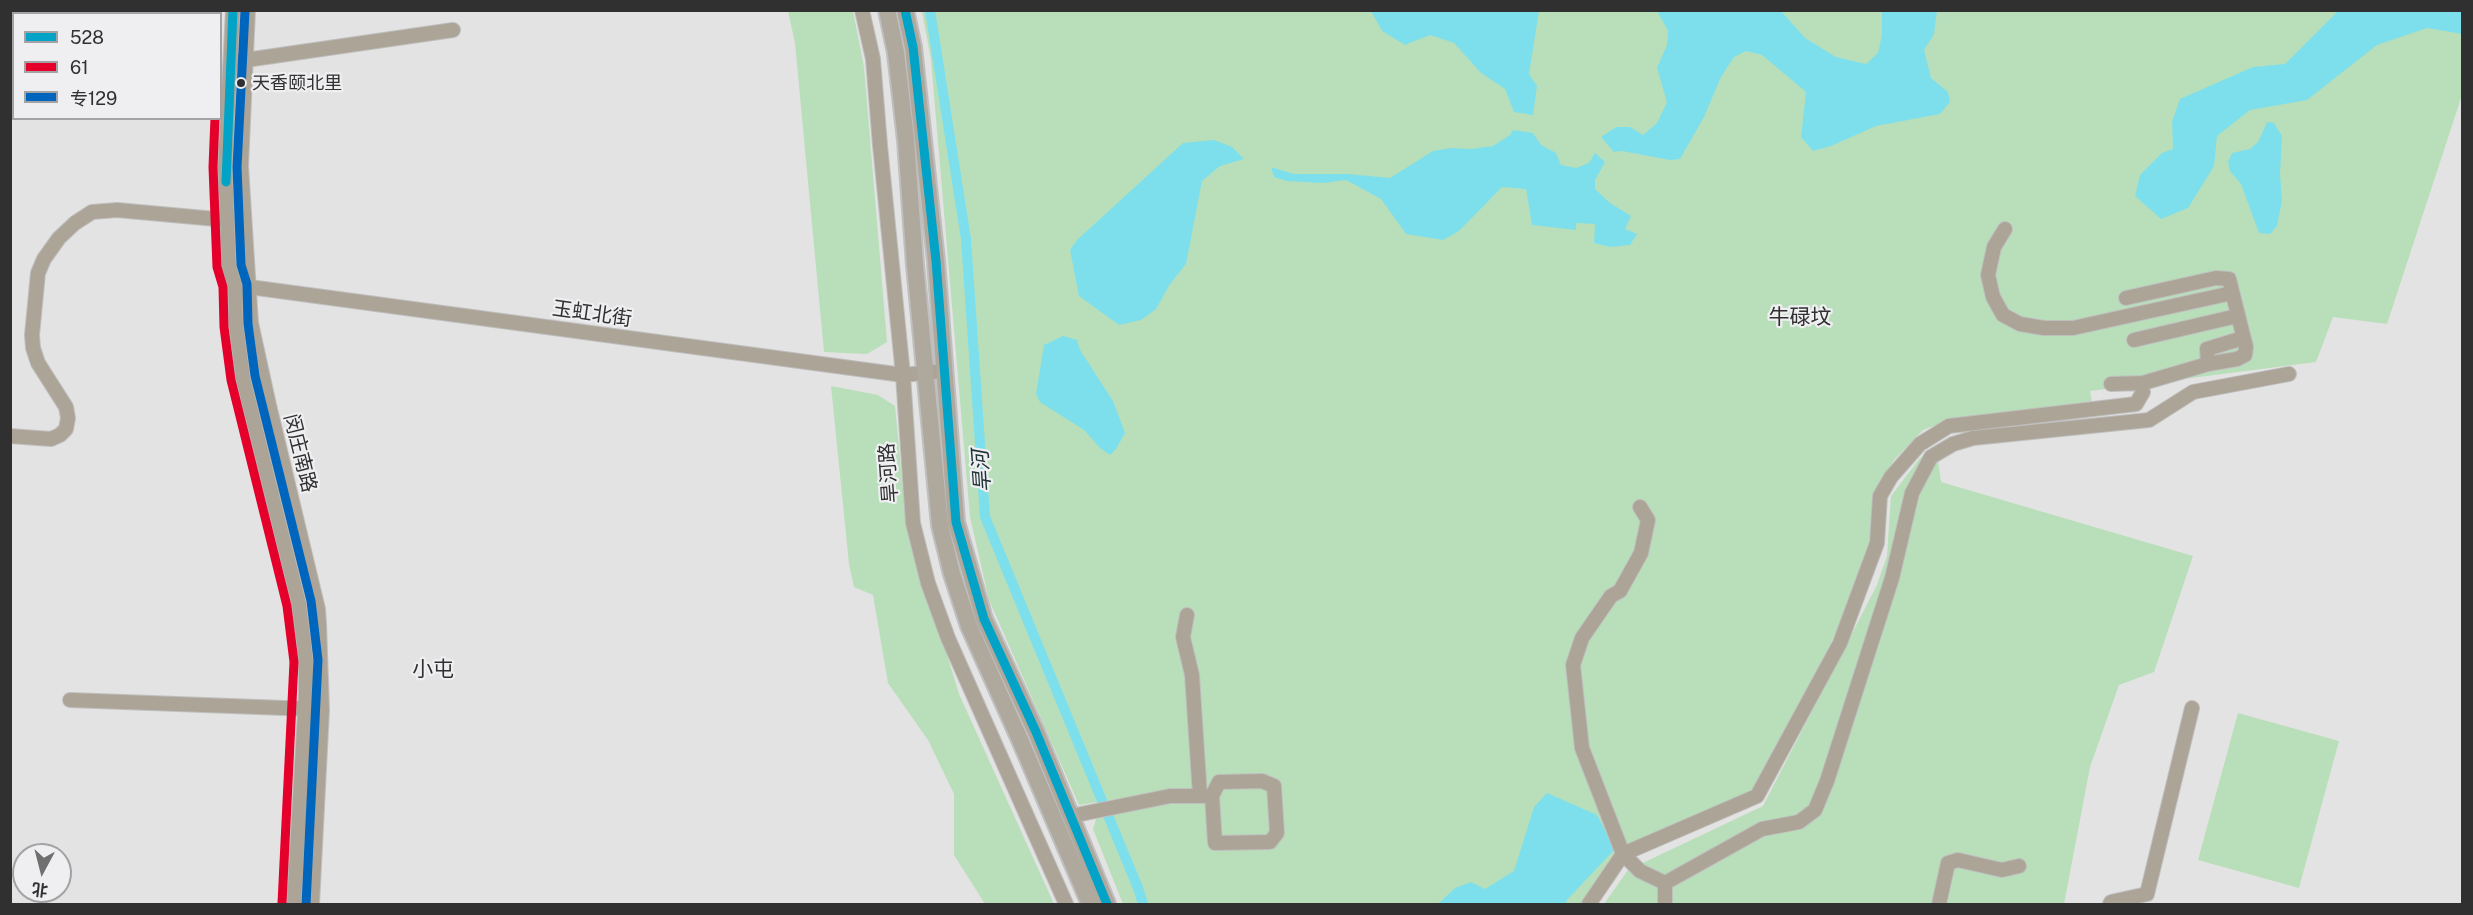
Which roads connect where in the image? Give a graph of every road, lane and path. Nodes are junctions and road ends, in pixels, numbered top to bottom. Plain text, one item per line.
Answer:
1 (233, 10) edge
2 (248, 10) edge
3 (862, 10) edge
4 (887, 10) edge
5 (905, 10) edge
6 (453, 30) dead end
7 (245, 60) junction
8 (231, 62) junction
9 (227, 220) junction
10 (2005, 229) dead end
11 (242, 286) junction
12 (2232, 293) junction
13 (2126, 298) dead end
14 (2237, 316) junction
15 (2134, 340) dead end
16 (944, 371) junction
17 (925, 373) junction
18 (2289, 374) dead end
19 (903, 375) junction
20 (2111, 384) dead end
21 (2143, 392) dead end
22 (10, 436) edge
23 (945, 499) junction
24 (1640, 507) dead end
25 (1187, 615) dead end
26 (70, 700) dead end
27 (2192, 708) dead end
28 (304, 709) junction
29 (322, 710) junction
30 (1206, 796) junction
31 (1076, 814) junction
32 (1623, 854) junction
33 (2019, 866) dead end
34 (1665, 883) junction
35 (294, 904) edge
36 (312, 904) edge
37 (1066, 904) edge
38 (1090, 904) edge
39 (1107, 904) edge
40 (1589, 904) edge
41 (1665, 904) edge
42 (1939, 904) edge
43 (2110, 904) edge

1 - 8 street, 闵庄南路
2 - 7 street, 闵庄南路
3 - 19 street, 旱河路
4 - 17 main road
5 - 16 main road
6 - 7 street
7 - 8 street
7 - 11 street, 闵庄南路
8 - 9 street, 闵庄南路
9 - 11 street, 闵庄南路
9 - 22 street
10 - 12 street
11 - 19 street, 玉虹北街
11 - 28 street, 闵庄南路
11 - 29 street, 闵庄南路
12 - 13 street
12 - 14 street
14 - 15 street
14 - 20 street
16 - 17 street, 玉虹北街
16 - 23 main road
17 - 19 street, 玉虹北街
17 - 23 main road
18 - 34 street
19 - 37 street, 旱河路
21 - 32 street
23 - 31 main road
23 - 38 main road
24 - 32 street
25 - 30 street
26 - 28 street
27 - 43 street
28 - 29 street
28 - 35 street, 闵庄南路
29 - 36 street, 闵庄南路
30 - 30 street
30 - 31 street
31 - 39 main road
32 - 34 street
32 - 40 street
33 - 42 street
34 - 41 street

